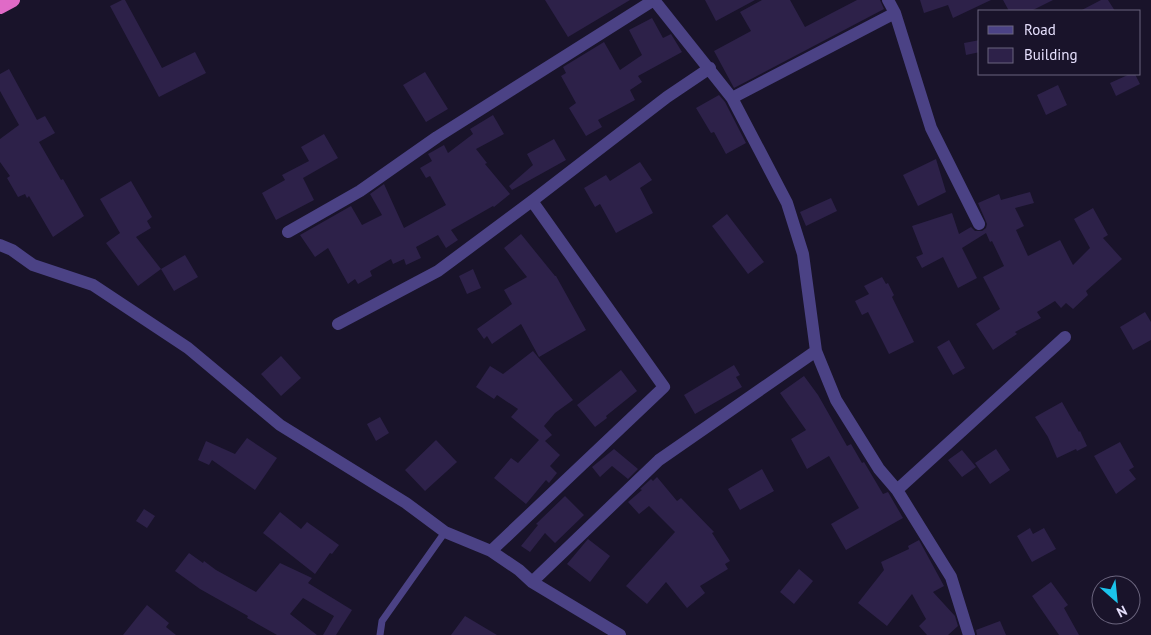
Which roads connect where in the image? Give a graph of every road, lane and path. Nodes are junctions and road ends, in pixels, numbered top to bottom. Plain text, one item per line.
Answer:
1 (13, 0) edge
2 (654, 0) edge
3 (888, 0) edge
4 (0, 7) edge
5 (895, 13) junction
6 (710, 68) junction
7 (732, 98) junction
8 (532, 201) junction
9 (980, 224) dead end
10 (288, 232) dead end
11 (0, 245) edge
12 (338, 324) dead end
13 (1065, 336) dead end
14 (816, 352) junction
15 (897, 490) junction
16 (445, 532) junction
17 (491, 552) junction
18 (532, 582) junction
19 (380, 635) edge
20 (620, 635) edge
21 (969, 635) edge

1 - 4 highway
2 - 6 street
2 - 10 street
3 - 5 street
5 - 7 street
5 - 9 street
6 - 7 street
6 - 8 street
7 - 14 street
8 - 12 street
8 - 17 street
11 - 16 street
13 - 15 street
14 - 15 street
14 - 18 street
15 - 21 street
16 - 17 street
16 - 19 lane
17 - 18 street
18 - 20 street

